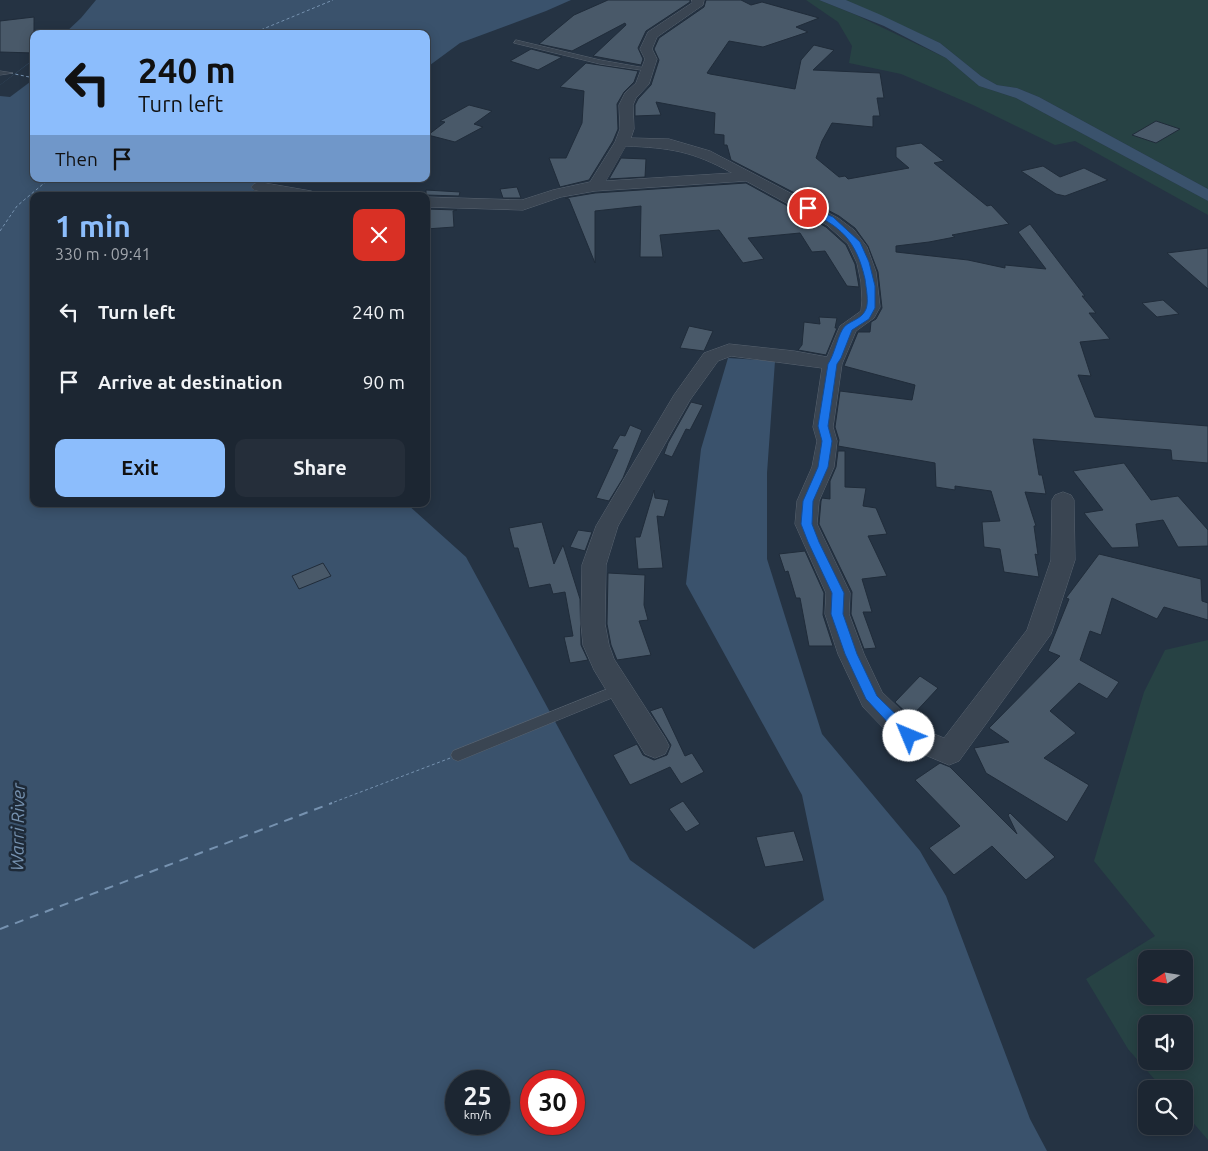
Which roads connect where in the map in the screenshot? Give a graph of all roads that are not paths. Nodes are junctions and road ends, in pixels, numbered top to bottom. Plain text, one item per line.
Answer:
1 (698, 0) edge
2 (516, 42) dead end
3 (648, 68) junction
4 (0, 73) edge
5 (10, 74) dead end
6 (622, 142) junction
7 (749, 176) junction
8 (594, 186) junction
9 (259, 187) dead end
10 (288, 192) edge
11 (430, 202) edge
12 (832, 364) junction
13 (1063, 500) dead end
14 (620, 690) junction
15 (654, 746) dead end
16 (458, 755) dead end

1 - 3 street
2 - 3 lane
3 - 6 street
4 - 5 lane
6 - 7 street
6 - 8 street
7 - 8 street
7 - 12 street
8 - 11 street
9 - 10 street
12 - 13 street
12 - 14 street
14 - 15 street
14 - 16 lane

